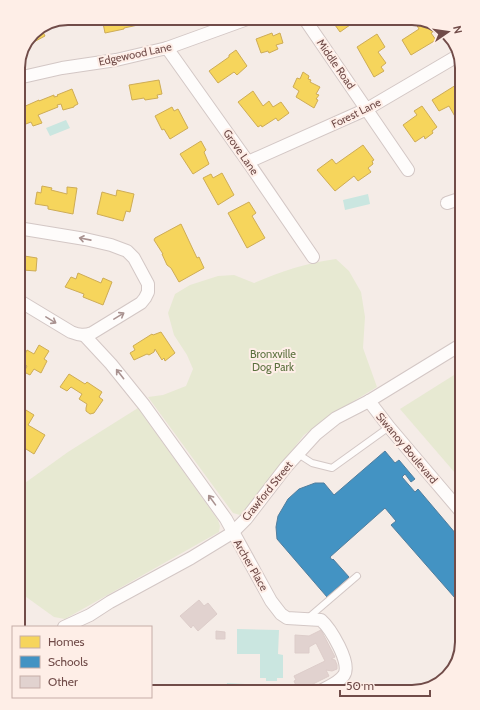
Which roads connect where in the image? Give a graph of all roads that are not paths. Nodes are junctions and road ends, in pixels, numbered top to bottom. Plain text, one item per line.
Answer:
1 (231, 25) edge
2 (309, 25) edge
3 (168, 48) junction
4 (454, 58) edge
5 (25, 76) edge
6 (367, 109) junction
7 (248, 162) junction
8 (408, 170) dead end
9 (455, 200) edge
10 (448, 203) dead end
11 (25, 229) edge
12 (313, 257) dead end
13 (25, 304) edge
14 (85, 336) junction
15 (455, 348) edge
16 (369, 401) junction
17 (389, 427) junction
18 (298, 454) junction
19 (455, 505) edge
20 (232, 533) junction
21 (357, 576) dead end
22 (307, 619) junction
23 (66, 626) edge
24 (330, 685) edge

1 - 3 street, Edgewood Lane
2 - 6 street, Middle Road
3 - 5 street, Edgewood Lane
3 - 7 street, Grove Lane
4 - 6 street, Forest Lane
6 - 7 street, Forest Lane
6 - 8 street, Middle Road
7 - 12 street, Grove Lane
9 - 10 street
14 -> 11 street
13 -> 14 street
20 -> 14 street, Archer Place
15 - 16 street, Crawford Street
16 - 17 street, Siwanoy Boulevard
16 - 18 street, Crawford Street
17 - 18 lane
17 - 19 street, Siwanoy Boulevard
18 - 20 street, Crawford Street
20 - 22 street, Archer Place
20 - 23 street, Crawford Street
21 - 22 lane
22 - 24 street, Archer Place

